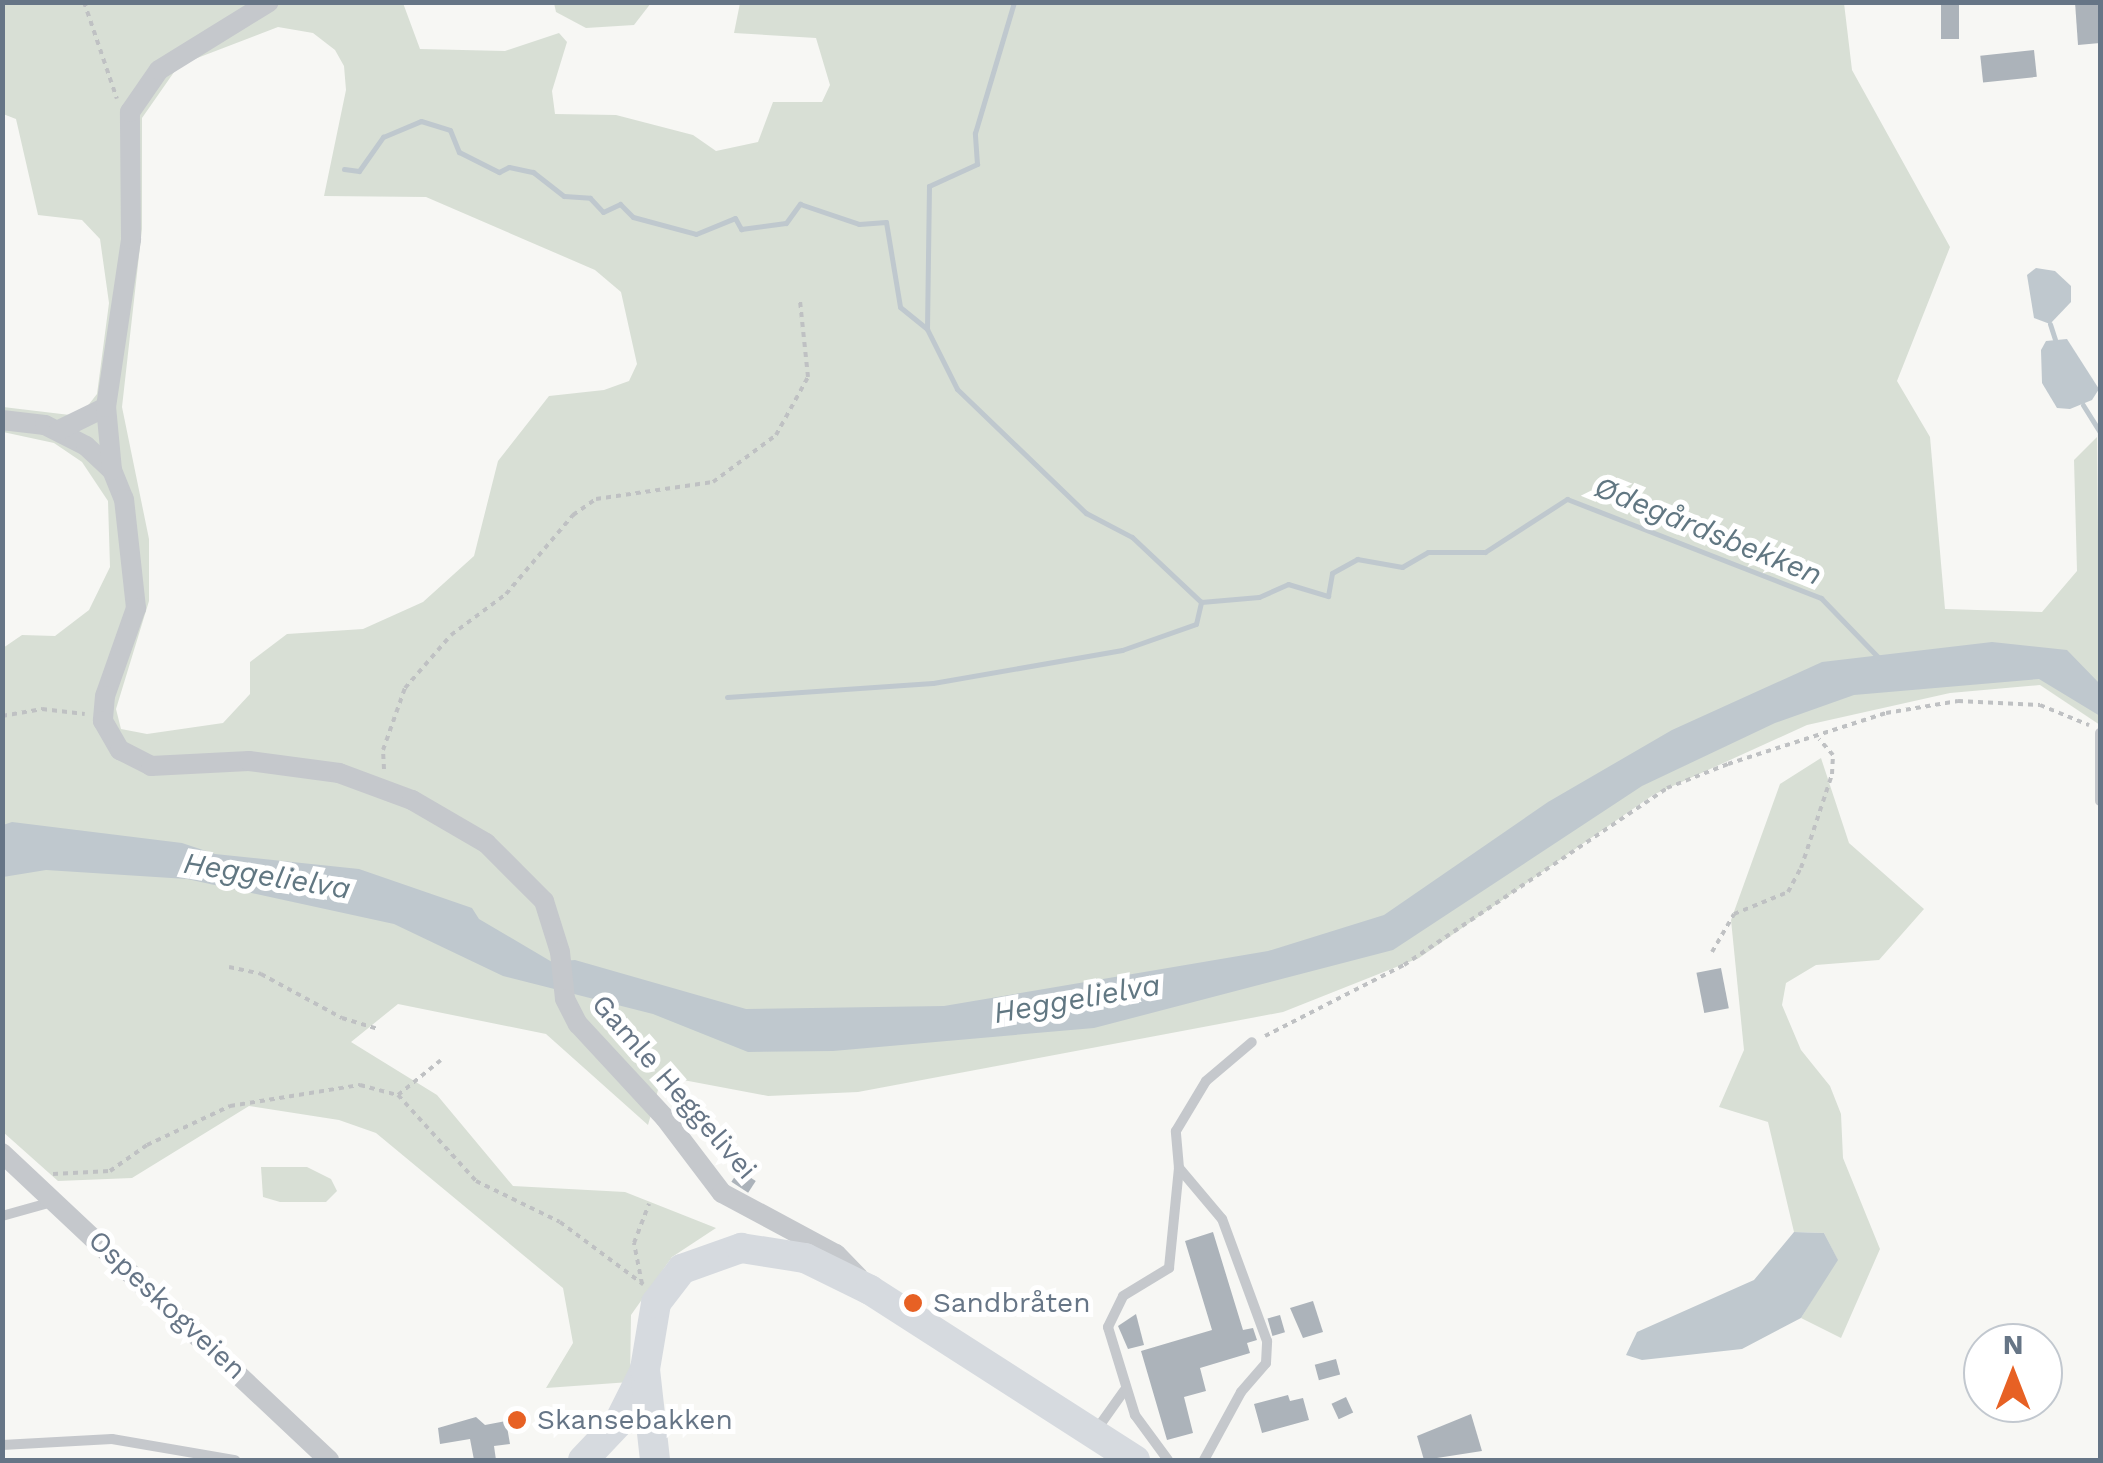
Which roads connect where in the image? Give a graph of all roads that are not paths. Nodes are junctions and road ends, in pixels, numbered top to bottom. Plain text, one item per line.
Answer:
1 (269, 2) edge
2 (106, 408) junction
3 (2, 420) edge
4 (60, 430) junction
5 (112, 470) junction
6 (2100, 735) edge
7 (2100, 800) edge
8 (1252, 1042) road end
9 (2, 1153) edge
10 (1179, 1168) junction
11 (53, 1202) junction
12 (2, 1216) edge
13 (870, 1290) junction
14 (645, 1369) junction
15 (1124, 1391) junction
16 (1094, 1434) junction
17 (2, 1444) edge
18 (236, 1460) edge
19 (328, 1460) edge
20 (583, 1460) edge
21 (655, 1460) edge
22 (1135, 1460) edge
23 (1168, 1460) edge
24 (1204, 1460) edge

1 - 2 street
2 - 4 street
2 - 5 street
3 - 4 street
4 - 5 street
5 - 13 street, Gamle Heggelivei
6 - 7 lane
8 - 10 lane
9 - 11 street, Ospeskogveien
10 - 15 lane
10 - 24 lane
11 - 12 lane
11 - 19 street, Ospeskogveien
13 - 14 street
13 - 16 street
14 - 20 street
14 - 21 street
15 - 16 lane
15 - 23 lane
16 - 22 street
17 - 18 lane

